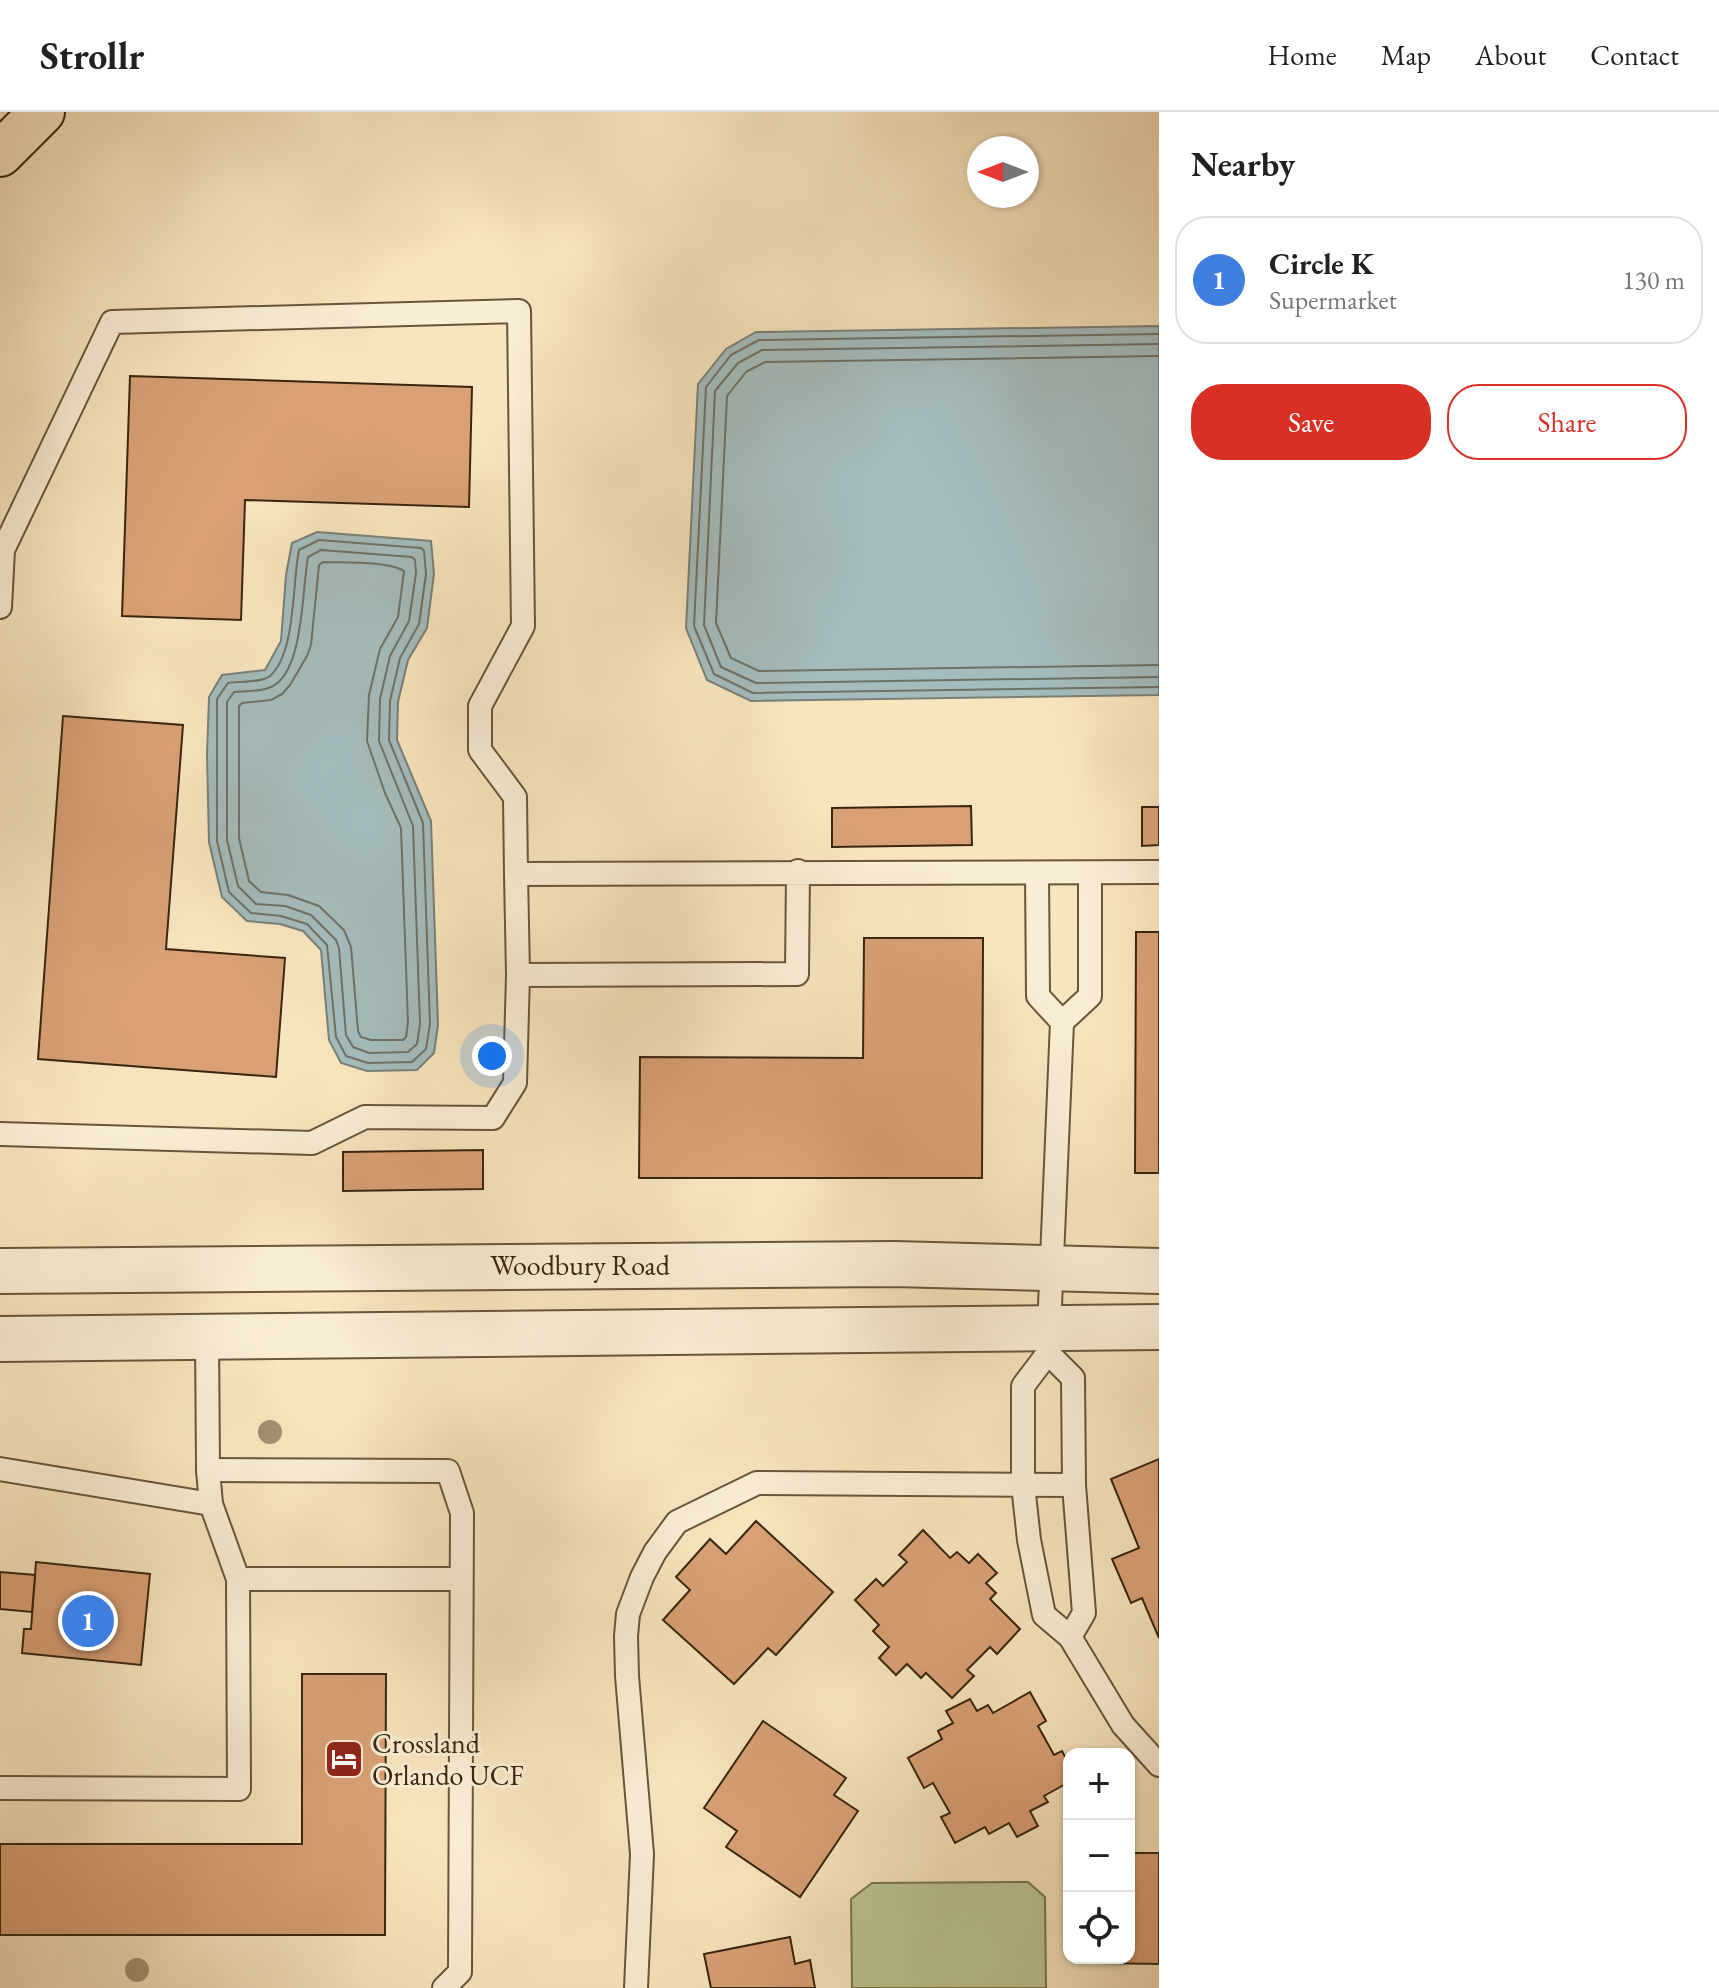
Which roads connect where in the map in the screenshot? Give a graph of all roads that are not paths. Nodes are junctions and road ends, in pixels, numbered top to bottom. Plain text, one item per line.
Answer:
1 (42, 112) edge
2 (0, 154) edge
3 (0, 607) edge
4 (798, 871) junction
5 (1159, 872) edge
6 (1037, 873) junction
7 (1090, 873) junction
8 (516, 874) junction
9 (518, 975) junction
10 (1062, 1022) junction
11 (0, 1134) edge
12 (1050, 1268) junction
13 (0, 1271) edge
14 (1159, 1271) edge
15 (1159, 1327) edge
16 (207, 1337) junction
17 (0, 1339) edge
18 (1048, 1341) junction
19 (0, 1469) edge
20 (208, 1470) junction
21 (1023, 1485) junction
22 (1074, 1485) junction
23 (211, 1504) junction
24 (238, 1579) junction
25 (461, 1579) junction
26 (1070, 1637) junction
27 (1159, 1765) edge
28 (0, 1788) edge
29 (444, 1988) edge
30 (636, 1988) edge

1 - 2 highway
3 - 8 lane
4 - 6 lane
4 - 8 lane
4 - 9 lane
5 - 7 lane
6 - 7 lane
6 - 10 lane
7 - 10 lane
8 - 9 lane
9 - 11 lane
10 - 12 lane
12 - 13 street, Woodbury Road
12 - 14 street, Woodbury Road
12 - 18 lane
15 - 18 street
16 - 17 street
16 - 18 street
16 - 20 lane
18 - 21 lane
18 - 22 lane
19 - 23 lane
20 - 23 lane
20 - 25 lane
21 - 22 lane
21 - 26 lane
21 - 30 lane
22 - 26 lane
23 - 24 lane
24 - 25 lane
24 - 28 lane
25 - 29 lane
26 - 27 lane

